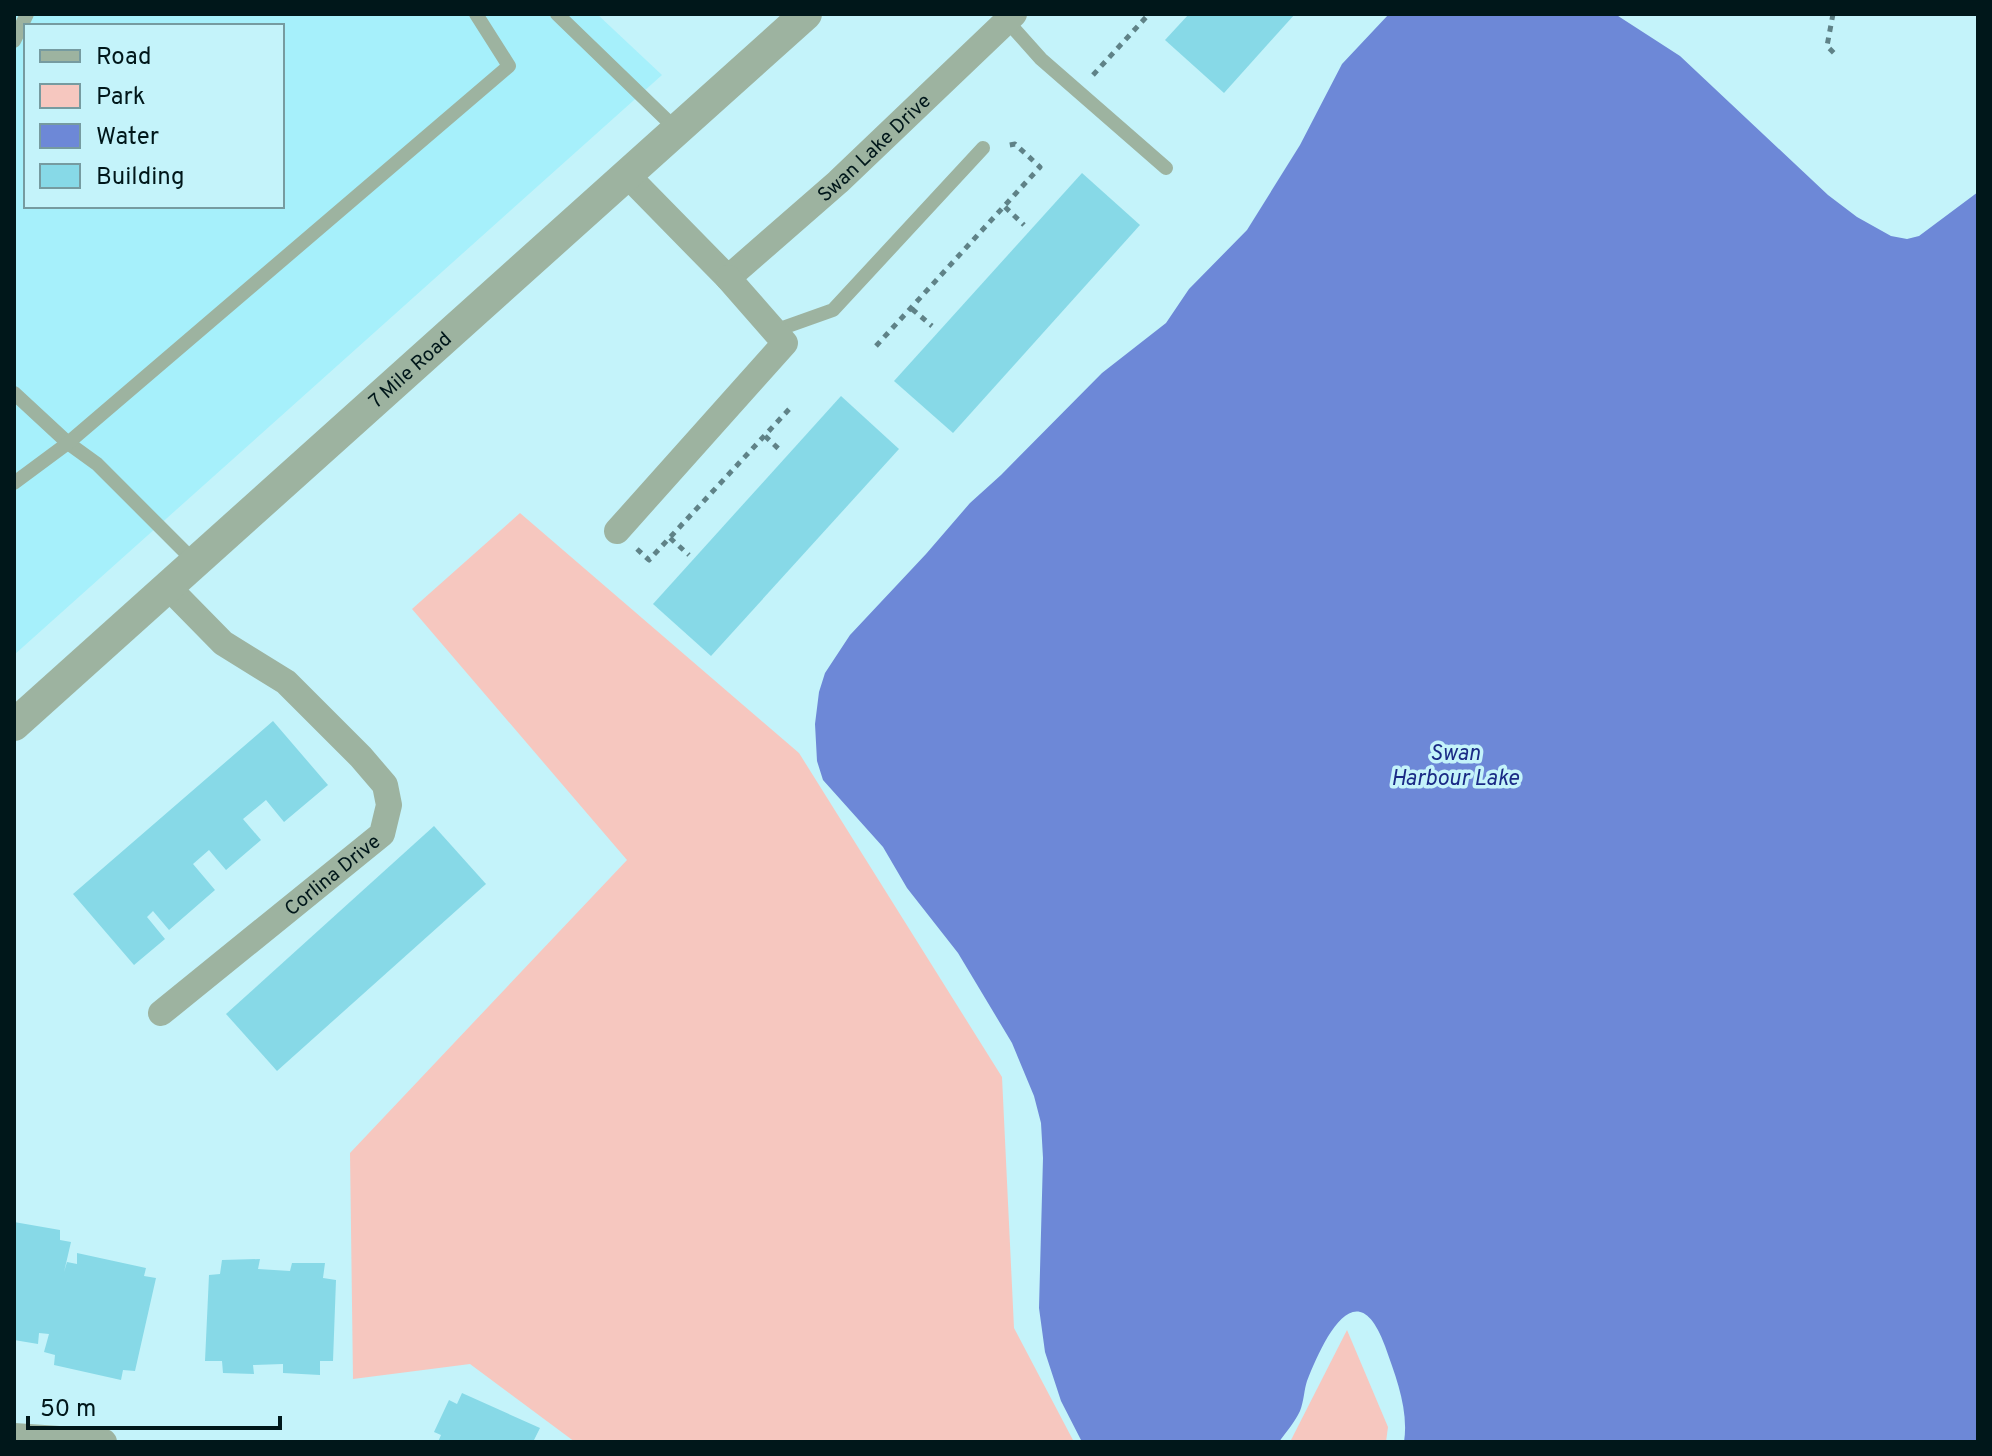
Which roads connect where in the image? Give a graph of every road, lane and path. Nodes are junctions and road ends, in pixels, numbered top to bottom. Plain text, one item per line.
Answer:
1 (27, 14) edge
2 (476, 14) edge
3 (557, 14) edge
4 (806, 14) edge
5 (1149, 14) edge
6 (1833, 14) edge
7 (1010, 18) edge
8 (14, 41) edge
9 (1835, 54) dead end
10 (1078, 92) junction
11 (677, 130) junction
12 (983, 148) joint
13 (1166, 168) dead end
14 (627, 175) junction
15 (1005, 207) junction
16 (1024, 225) dead end
17 (728, 278) junction
18 (912, 309) junction
19 (932, 326) dead end
20 (774, 331) junction
21 (876, 346) dead end
22 (14, 393) edge
23 (793, 405) dead end
24 (765, 436) junction
25 (68, 443) junction
26 (782, 452) dead end
27 (14, 483) edge
28 (617, 531) joint
29 (670, 538) junction
30 (689, 555) dead end
31 (195, 563) junction
32 (168, 587) junction
33 (14, 725) edge
34 (161, 1013) dead end
35 (14, 1436) edge
36 (104, 1442) edge

1 - 8 lane
2 - 25 lane
3 - 11 lane
4 - 11 street, 7 Mile Road
5 - 10 path
6 - 9 path
7 - 10 lane
7 - 17 street, Swan Lake Drive
10 - 13 lane
11 - 14 street, 7 Mile Road
12 - 15 path
12 - 20 lane
14 - 17 street
14 - 31 street, 7 Mile Road
15 - 16 path
15 - 18 path
17 - 20 street
18 - 19 path
18 - 21 path
20 - 28 street
22 - 25 lane
23 - 24 path
24 - 26 path
24 - 29 path
25 - 27 lane
25 - 31 lane
28 - 29 path
29 - 30 path
31 - 32 street, 7 Mile Road
32 - 33 street, 7 Mile Road
32 - 34 street, Corlina Drive
35 - 36 street

